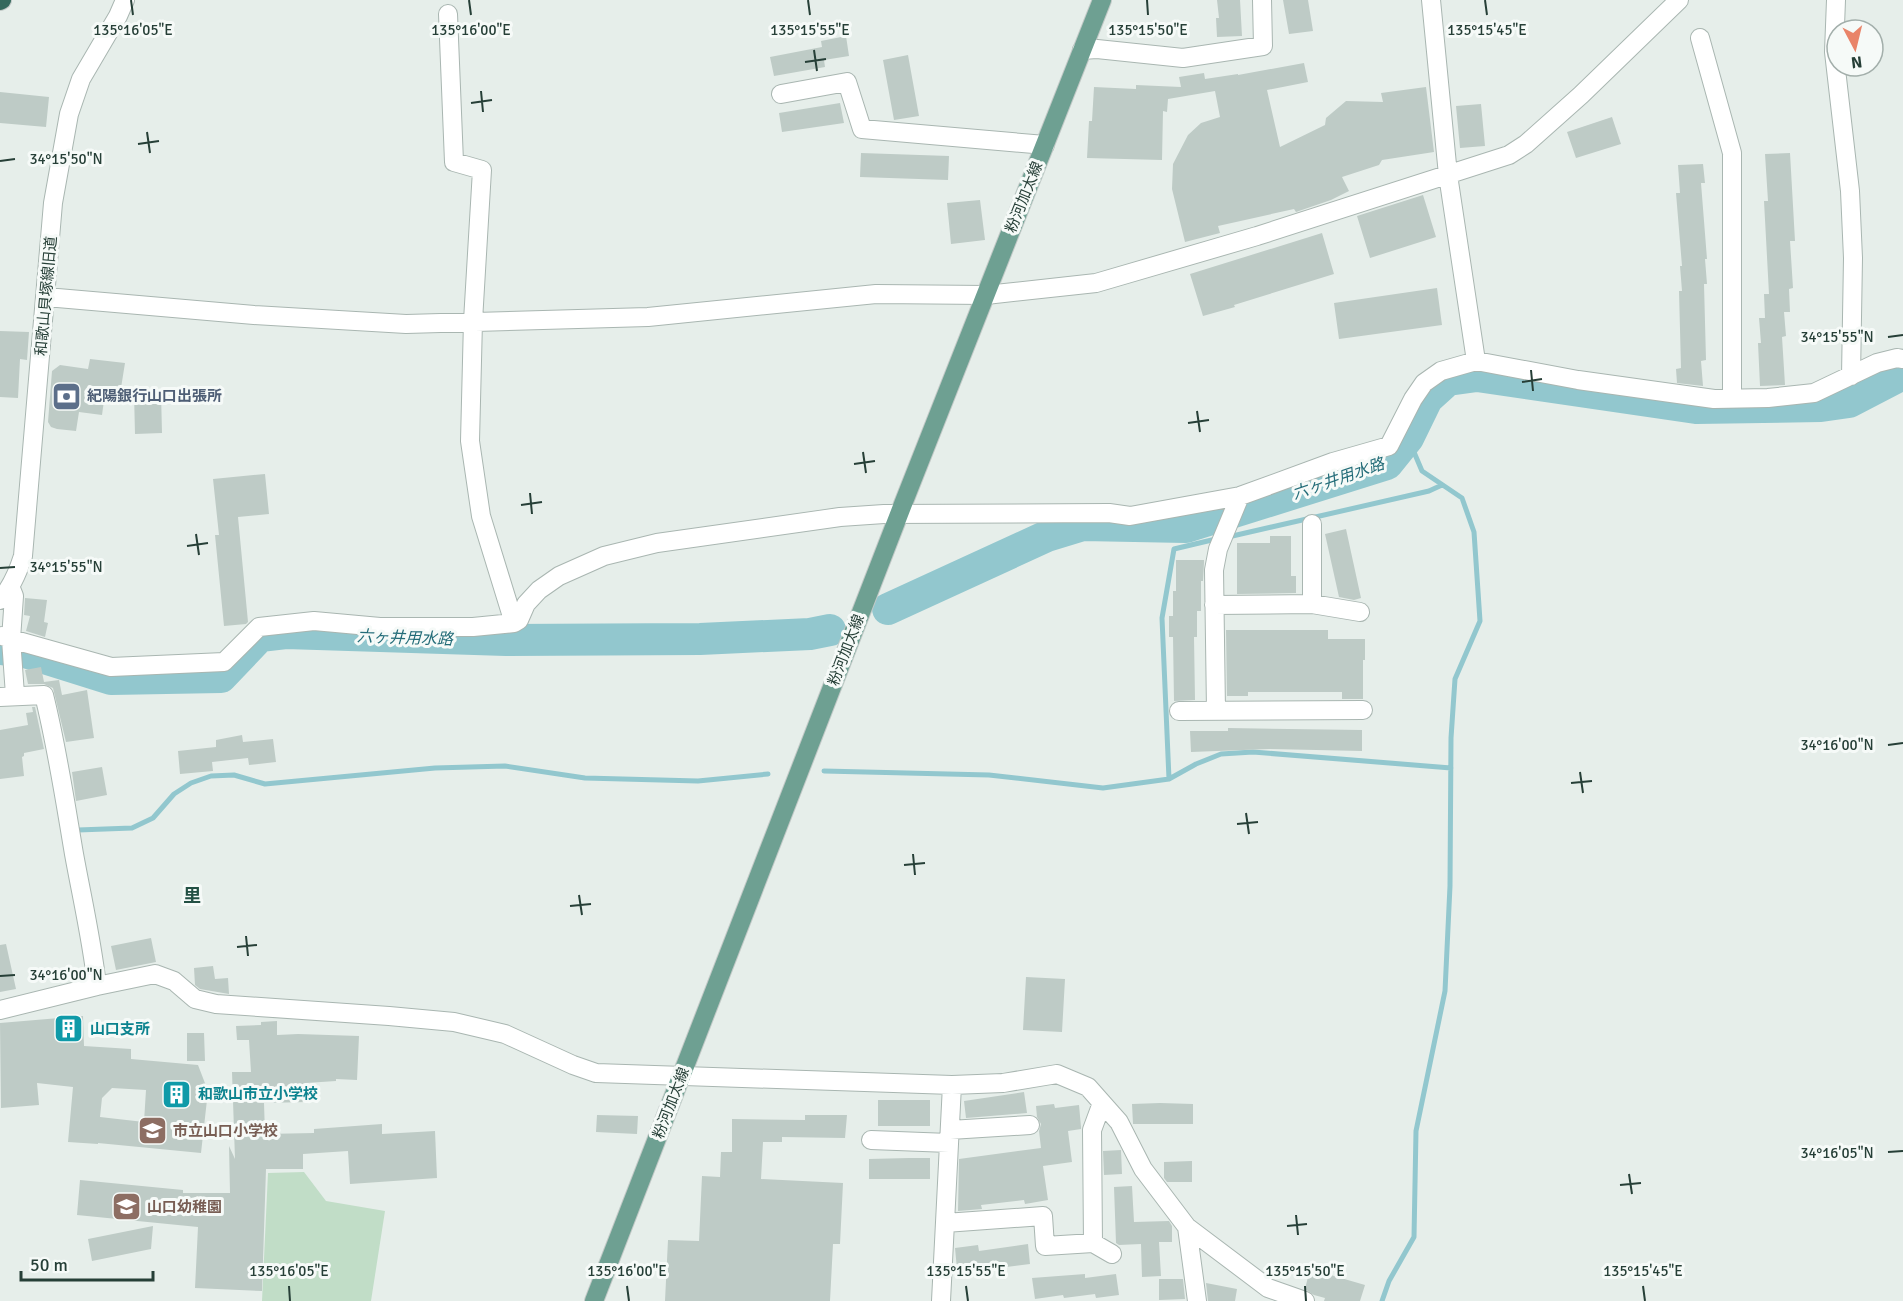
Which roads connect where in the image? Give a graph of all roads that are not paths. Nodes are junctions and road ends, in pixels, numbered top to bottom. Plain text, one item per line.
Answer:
1 (125, 0) edge
2 (1102, 0) edge
3 (1262, 0) edge
4 (1431, 0) edge
5 (1679, 0) edge
6 (1836, 0) edge
7 (448, 14) dead end
8 (1700, 38) dead end
9 (1082, 50) junction
10 (782, 94) dead end
11 (1045, 145) junction
12 (1448, 175) junction
13 (986, 295) junction
14 (46, 297) junction
15 (473, 321) junction
16 (1903, 359) edge
17 (1476, 361) junction
18 (1851, 376) junction
19 (1732, 399) junction
20 (1240, 496) junction
21 (899, 513) junction
22 (1312, 524) dead end
23 (5, 593) edge
24 (1312, 604) junction
25 (1214, 605) junction
26 (1360, 612) dead end
27 (514, 623) junction
28 (6, 637) edge
29 (8, 696) edge
30 (1363, 710) dead end
31 (1179, 711) dead end
32 (1216, 711) junction
33 (97, 986) junction
34 (0, 1010) edge
35 (681, 1077) junction
36 (952, 1085) junction
37 (1102, 1103) junction
38 (1030, 1125) dead end
39 (949, 1137) junction
40 (871, 1140) dead end
41 (945, 1222) junction
42 (1187, 1227) junction
43 (1092, 1244) junction
44 (1112, 1254) dead end
45 (594, 1301) edge
46 (941, 1301) edge
47 (1197, 1301) edge
48 (1305, 1301) edge

1 - 14 street, 和歌山貝塚線旧道
2 - 9 main road, 粉河加太線
3 - 9 street
4 - 12 street
5 - 12 street
6 - 18 street
7 - 15 street
8 - 19 street
9 - 11 main road, 粉河加太線
10 - 11 street
11 - 13 main road, 粉河加太線
12 - 13 street
12 - 17 street
13 - 15 street
13 - 21 main road, 粉河加太線
14 - 15 street
14 - 23 street, 和歌山貝塚線旧道
15 - 27 street
16 - 18 street
17 - 19 street
17 - 20 street
18 - 19 street
20 - 21 street
20 - 25 street
21 - 27 street
21 - 35 main road, 粉河加太線
22 - 24 street
23 - 28 street
24 - 25 street
24 - 26 street
25 - 32 street
27 - 28 street
28 - 29 street
29 - 33 street
30 - 32 street
31 - 32 street
33 - 34 street
33 - 35 street
35 - 36 street
35 - 45 main road, 粉河加太線
36 - 37 street
36 - 39 street
37 - 42 street
37 - 43 street
38 - 39 street
39 - 40 street
39 - 41 street
41 - 43 street
41 - 46 street
42 - 47 street
42 - 48 street
43 - 44 street

